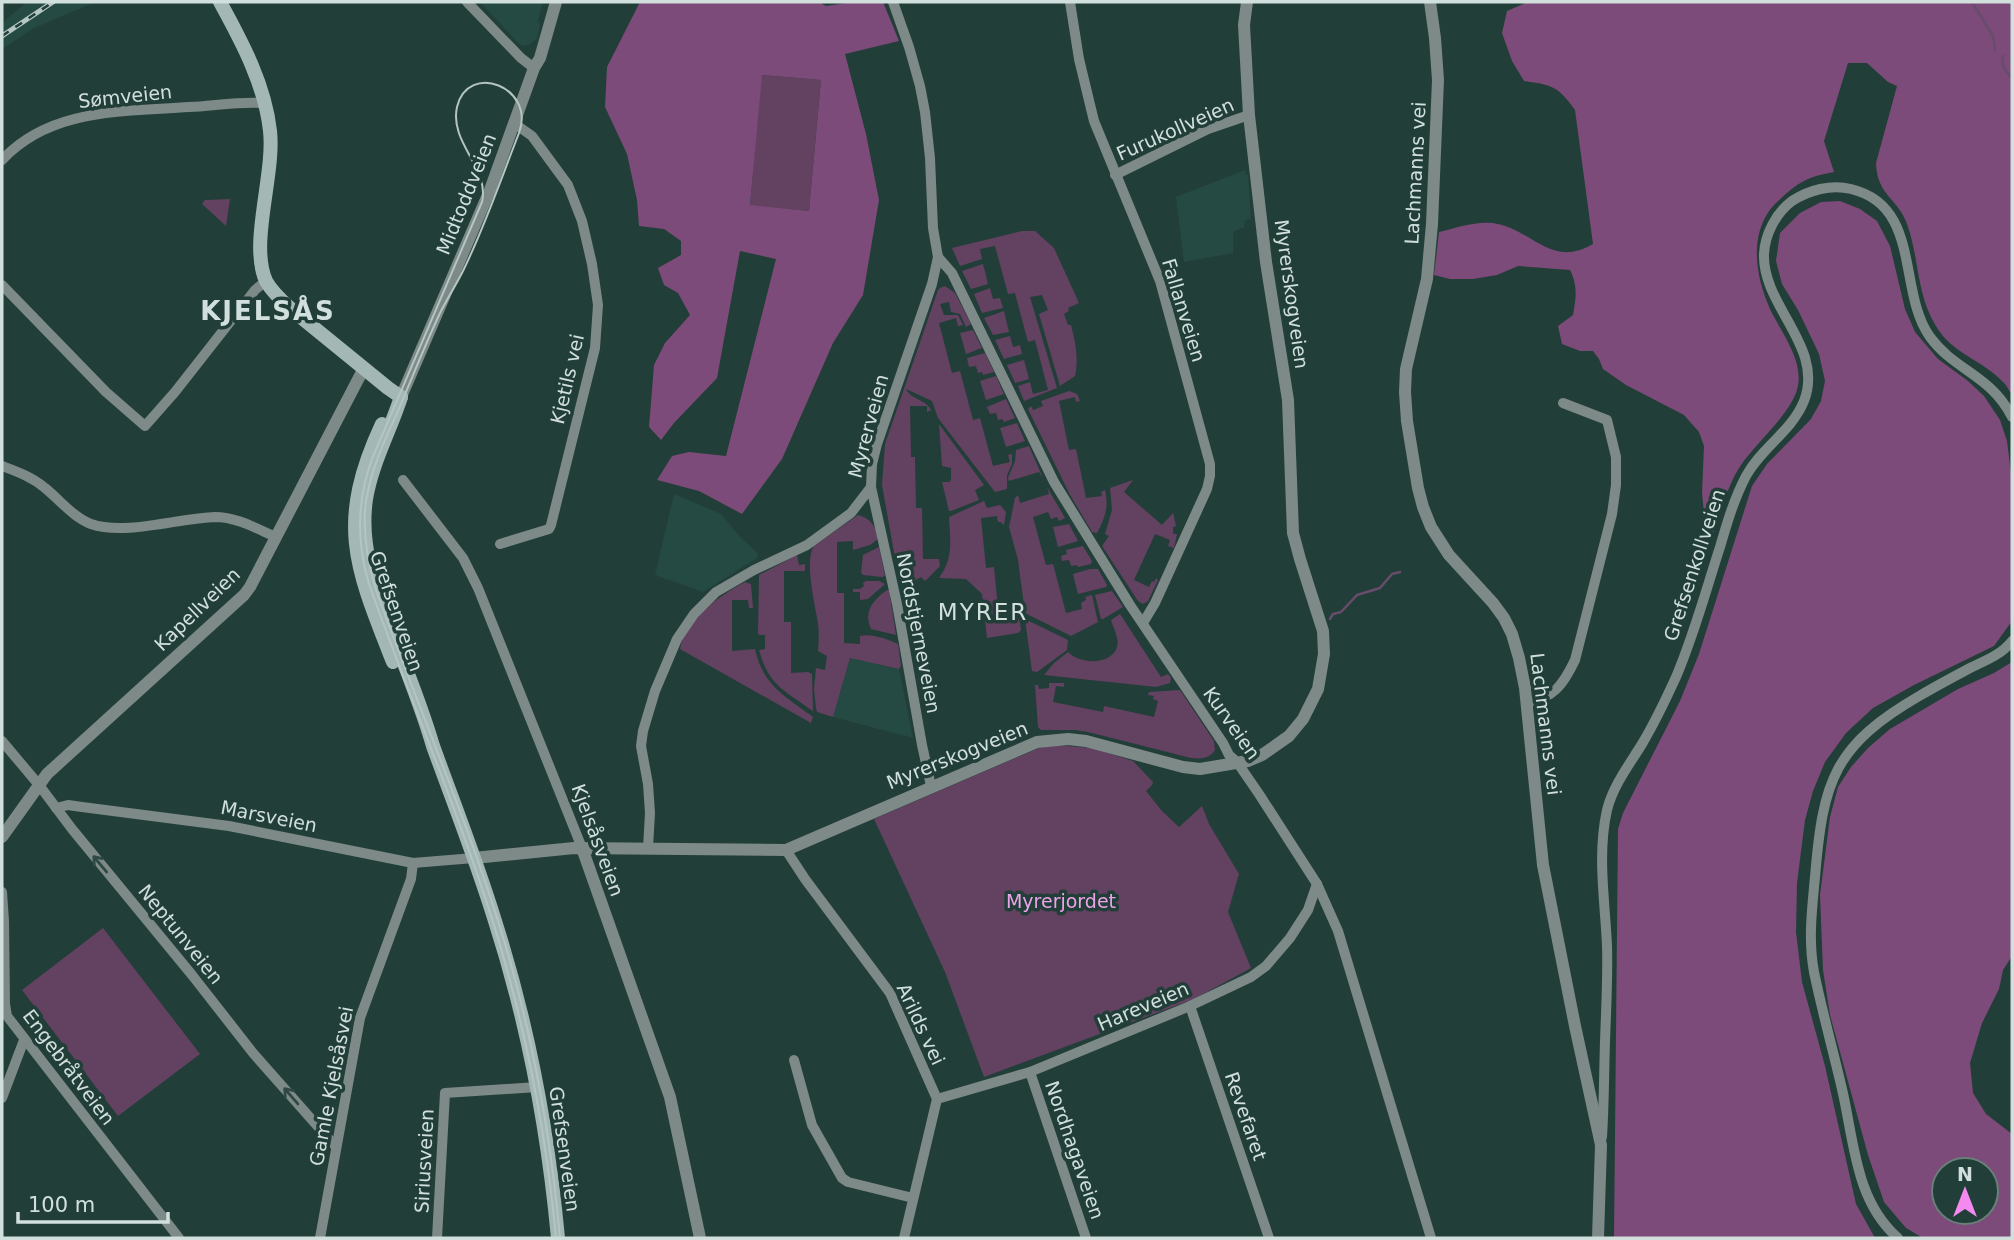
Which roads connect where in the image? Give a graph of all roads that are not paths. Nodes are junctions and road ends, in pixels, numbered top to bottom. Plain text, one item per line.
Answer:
1 (220, 2) edge
2 (467, 2) edge
3 (556, 2) edge
4 (893, 2) edge
5 (1070, 2) edge
6 (1247, 2) edge
7 (1430, 2) edge
8 (534, 68) junction
9 (264, 103) junction
10 (1250, 115) junction
11 (515, 124) junction
12 (2, 160) edge
13 (1115, 175) junction
14 (938, 257) junction
15 (266, 281) junction
16 (2, 285) edge
17 (364, 368) junction
18 (401, 397) junction
19 (1563, 403) dead end
20 (2012, 417) edge
21 (2, 466) edge
22 (403, 480) dead end
23 (871, 487) junction
24 (276, 537) junction
25 (499, 544) dead end
26 (1143, 623) junction
27 (2012, 641) edge
28 (1526, 703) junction
29 (2, 741) edge
30 (1237, 762) junction
31 (40, 785) junction
32 (931, 786) junction
33 (56, 808) junction
34 (2, 837) edge
35 (582, 848) junction
36 (648, 848) junction
37 (786, 850) junction
38 (474, 858) junction
39 (413, 863) junction
40 (1317, 884) junction
41 (2, 892) edge
42 (1189, 1006) junction
43 (24, 1040) junction
44 (794, 1060) dead end
45 (1030, 1072) junction
46 (537, 1087) junction
47 (2, 1098) edge
48 (937, 1099) junction
49 (1598, 1108) junction
50 (336, 1147) junction
51 (913, 1198) junction
52 (179, 1238) edge
53 (320, 1238) edge
54 (438, 1238) edge
55 (558, 1238) edge
56 (700, 1238) edge
57 (904, 1238) edge
58 (1086, 1238) edge
59 (1269, 1238) edge
60 (1432, 1238) edge
61 (1598, 1238) edge
62 (1898, 1238) edge

1 - 9 main road
2 - 8 street
3 - 8 street, Midtoddveien
4 - 14 street, Myrerveien
5 - 13 street, Fallanveien
6 - 10 street, Myrerskogveien
7 - 28 street, Lachmanns vei
8 - 11 street, Midtoddveien
9 - 12 street, Sømveien
9 - 15 main road
10 - 13 street, Furukollveien
10 - 30 street, Myrerskogveien
11 - 18 street, Midtoddveien
11 - 25 street, Kjetils vei
13 - 26 street, Fallanveien
14 - 23 street, Myrerveien
14 - 26 street, Kurveien
15 - 16 street
15 - 17 main road
17 - 18 main road
17 - 24 street, Kapellveien
18 - 38 main road, Grefsenveien
19 - 28 street
20 - 49 street, Grefsenkollveien
21 - 24 street
22 - 35 street, Kjelsåsveien
23 - 32 street, Nordstjerneveien
23 - 36 street, Myrerveien
24 - 31 street, Kapellveien
26 - 30 street, Kurveien
27 - 62 street
28 - 49 street, Lachmanns vei
29 - 31 street, Neptunveien
30 - 32 street, Myrerskogveien
30 - 40 street, Kurveien
31 - 33 street, Neptunveien
31 - 34 street, Kapellveien
32 - 37 street, Myrerskogveien
33 - 39 street, Marsveien
50 -> 33 street, Neptunveien
35 - 36 street, Myrerskogveien
35 - 38 street, Myrerskogveien
35 - 56 street, Kjelsåsveien
36 - 37 street, Myrerskogveien
37 - 48 street, Arilds vei
38 - 39 street, Marsveien
38 - 46 main road, Grefsenveien
39 - 50 street, Gamle Kjelsåsvei
40 - 42 street, Hareveien
40 - 60 street, Kurveien
41 - 43 street, Engebråtveien
42 - 45 street, Hareveien
42 - 59 street, Revefaret
43 - 47 street
43 - 52 street, Engebråtveien
44 - 51 street
45 - 48 street, Hareveien
45 - 58 street, Nordhagaveien
46 - 54 street, Siriusveien
46 - 55 main road, Grefsenveien
48 - 51 street
49 - 61 street, Lachmanns vei
50 - 53 street, Gamle Kjelsåsvei
51 - 57 street

